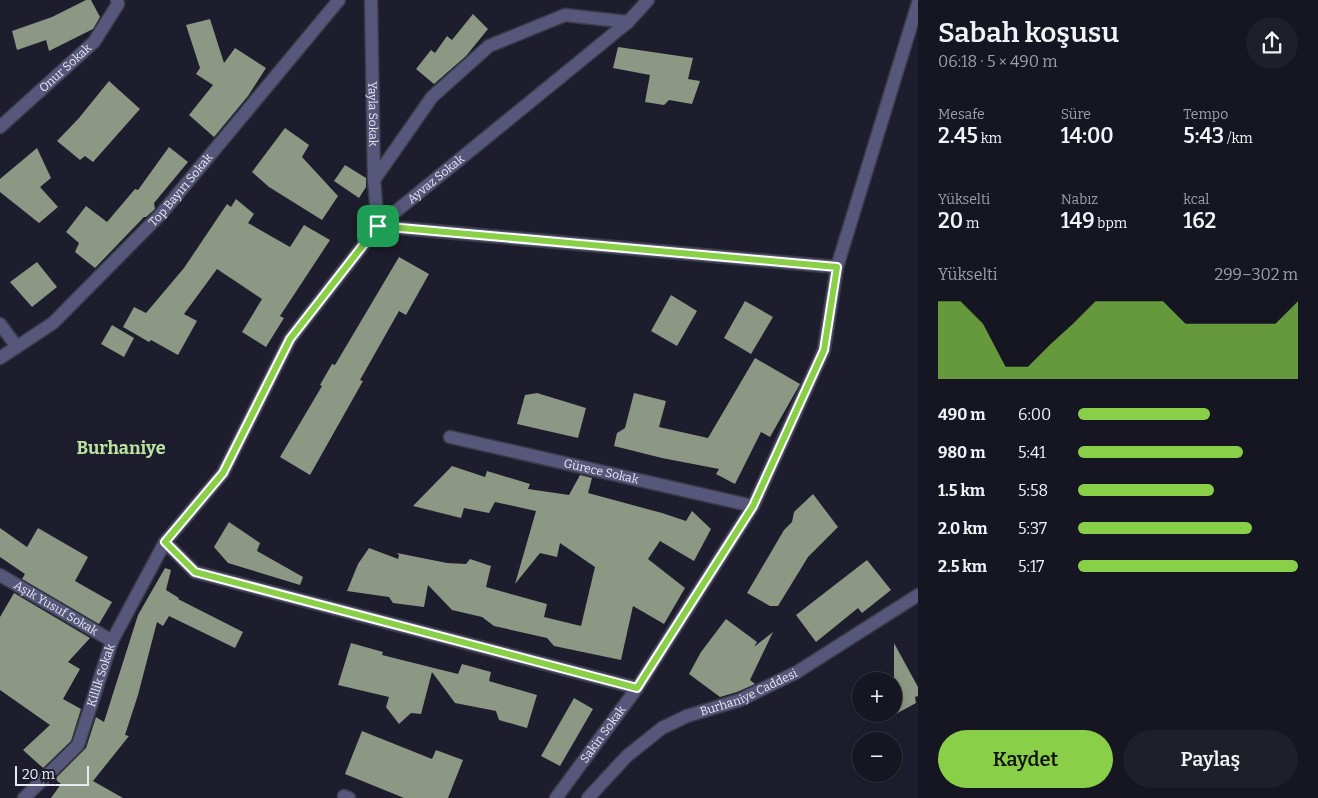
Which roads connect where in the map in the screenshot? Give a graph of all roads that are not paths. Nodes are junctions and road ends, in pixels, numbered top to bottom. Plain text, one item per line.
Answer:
1 (117, 0) edge
2 (340, 0) edge
3 (371, 0) edge
4 (648, 0) edge
5 (918, 3) edge
6 (628, 22) junction
7 (0, 126) edge
8 (374, 180) junction
9 (378, 226) junction
10 (837, 267) junction
11 (0, 324) edge
12 (17, 346) junction
13 (0, 358) edge
14 (450, 437) dead end
15 (753, 506) junction
16 (165, 542) junction
17 (0, 574) edge
18 (918, 595) edge
19 (112, 641) junction
20 (637, 688) junction
21 (24, 798) edge
22 (556, 798) edge
23 (588, 798) edge

1 - 7 street, Onur Sokak
2 - 12 street, Top Bayırı Sokak
3 - 8 street, Yayla Sokak
4 - 6 street, Ayvaz Sokak
5 - 10 street, Sakin Sokak
6 - 8 street
6 - 9 street, Ayvaz Sokak
8 - 9 street, Yayla Sokak
9 - 10 street
9 - 16 street, Ayvaz Sokak
10 - 15 street, Sakin Sokak
11 - 12 street
12 - 13 street, Top Bayırı Sokak
14 - 15 street, Gürece Sokak
15 - 20 street, Sakin Sokak
16 - 19 street, Killik Sokak
16 - 20 street
17 - 19 street, Aşık Yusuf Sokak
18 - 23 street, Burhaniye Caddesi
19 - 21 street, Killik Sokak
20 - 22 street, Sakin Sokak

